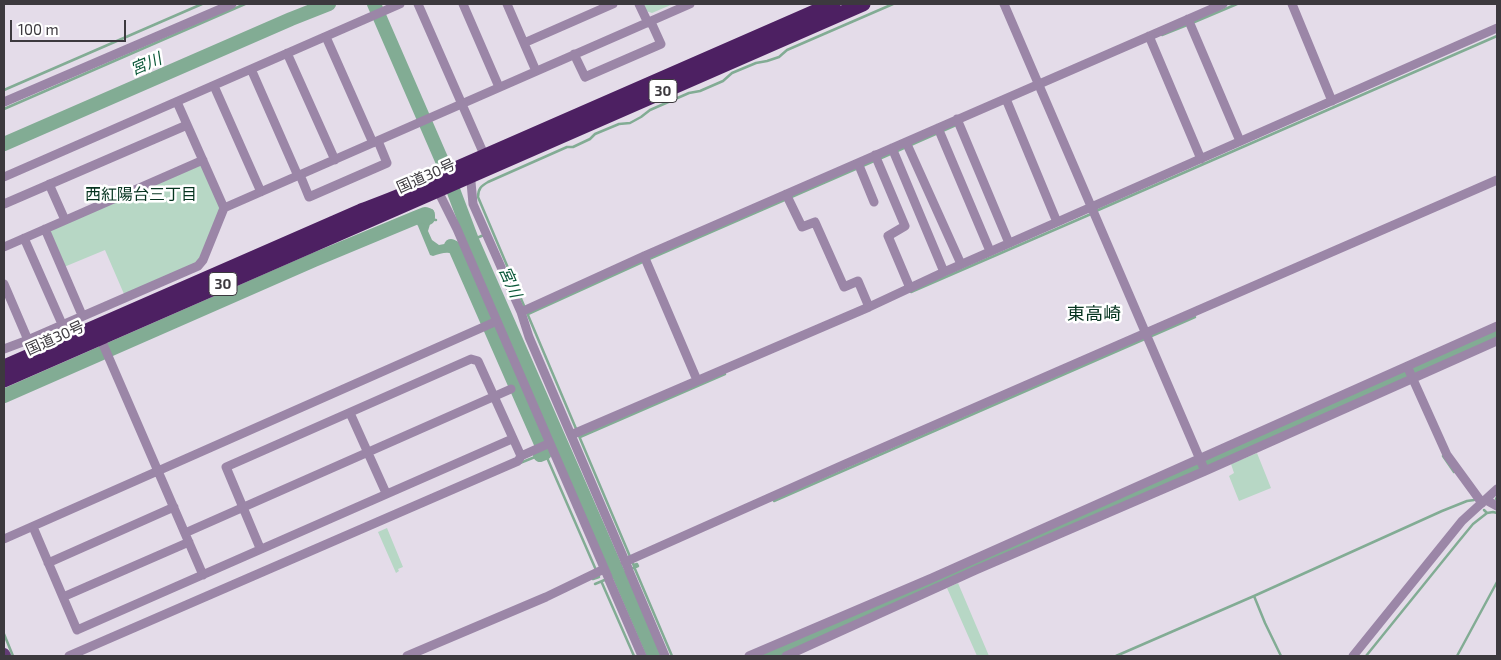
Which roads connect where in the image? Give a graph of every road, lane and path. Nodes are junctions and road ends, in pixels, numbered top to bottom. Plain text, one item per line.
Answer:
1 (232, 4) edge
2 (400, 4) edge
3 (418, 4) edge
4 (463, 4) edge
5 (508, 4) edge
6 (613, 4) edge
7 (639, 4) edge
8 (690, 4) edge
9 (833, 4) edge
10 (863, 4) edge
11 (1004, 4) edge
12 (1223, 4) edge
13 (1292, 4) edge
14 (649, 22) junction
15 (1190, 22) junction
16 (1497, 28) edge
17 (326, 37) junction
18 (1150, 39) junction
19 (524, 43) junction
20 (287, 53) junction
21 (574, 54) junction
22 (251, 69) junction
23 (536, 71) junction
24 (1039, 84) junction
25 (214, 86) junction
26 (499, 87) junction
27 (1007, 101) junction
28 (1332, 101) junction
29 (4, 102) edge
30 (177, 102) junction
31 (461, 104) junction
32 (959, 122) junction
33 (187, 125) junction
34 (939, 131) junction
35 (1240, 141) junction
36 (376, 142) junction
37 (907, 144) junction
38 (893, 151) junction
39 (876, 158) junction
40 (1201, 159) junction
41 (203, 160) junction
42 (335, 160) junction
43 (488, 162) junction
44 (859, 166) junction
45 (464, 172) junction
46 (299, 176) junction
47 (4, 177) edge
48 (1497, 180) edge
49 (49, 184) junction
50 (438, 184) junction
51 (261, 192) junction
52 (788, 198) junction
53 (874, 202) dead end
54 (4, 204) edge
55 (224, 208) junction
56 (1094, 211) junction
57 (65, 220) junction
58 (1057, 222) junction
59 (44, 229) junction
60 (24, 238) junction
61 (1009, 243) junction
62 (4, 247) edge
63 (990, 252) junction
64 (645, 259) junction
65 (961, 264) junction
66 (944, 272) junction
67 (4, 284) edge
68 (910, 288) junction
69 (869, 306) junction
70 (524, 310) junction
71 (82, 315) junction
72 (491, 323) junction
73 (62, 324) junction
74 (1497, 326) edge
75 (1148, 336) junction
76 (28, 340) junction
77 (102, 341) junction
78 (1497, 341) edge
79 (4, 349) edge
80 (4, 367) edge
81 (1410, 373) junction
82 (4, 380) edge
83 (697, 380) junction
84 (511, 389) dead end
85 (494, 397) junction
86 (350, 413) junction
87 (576, 434) junction
88 (512, 439) junction
89 (544, 445) junction
90 (367, 453) junction
91 (521, 456) junction
92 (1203, 465) junction
93 (158, 470) junction
94 (1497, 489) edge
95 (386, 493) junction
96 (1484, 501) junction
97 (1497, 506) edge
98 (174, 507) junction
99 (243, 508) junction
100 (33, 527) junction
101 (187, 538) junction
102 (4, 540) edge
103 (260, 548) junction
104 (48, 563) junction
105 (629, 564) junction
106 (603, 574) junction
107 (203, 575) junction
108 (63, 596) junction
109 (69, 656) edge
110 (407, 656) edge
111 (642, 656) edge
112 (666, 656) edge
113 (749, 656) edge
114 (786, 656) edge
115 (1353, 656) edge

1 - 29 street
2 - 17 street
3 - 31 street
4 - 26 street
5 - 19 street
6 - 19 street
7 - 14 street
8 - 14 street
9 - 43 highway, 国道30号 / 30
10 - 43 highway, 国道30号 / 30
11 - 24 street
12 - 15 street
13 - 28 street
14 - 21 street
14 - 21 street
15 - 18 street
15 - 35 street
16 - 28 street
17 - 20 street
17 - 36 street
18 - 24 street
18 - 40 street
19 - 23 street
20 - 22 street
20 - 42 street
21 - 23 street
22 - 25 street
22 - 46 street
23 - 26 street
24 - 27 street
24 - 56 street
25 - 30 street
25 - 51 street
26 - 31 street
27 - 32 street
27 - 58 street
28 - 35 street
30 - 33 street
30 - 47 street
31 - 36 street
31 - 43 street
32 - 34 street
32 - 61 street
33 - 41 street
33 - 49 street
34 - 37 street
34 - 63 street
35 - 40 street
36 - 42 street
36 - 46 street
37 - 38 street
37 - 65 street
38 - 39 street
38 - 66 street
39 - 44 street
39 - 68 street
40 - 56 street
41 - 55 street
41 - 57 street
42 - 46 street
43 - 45 highway, 国道30号 / 30
44 - 52 street
44 - 53 street
45 - 50 highway, 国道30号 / 30
45 - 70 street
46 - 51 street
48 - 75 street
49 - 54 street
49 - 57 street
50 - 72 street
50 - 77 highway, 国道30号 / 30
51 - 55 street
52 - 64 street
52 - 69 street
55 - 71 street
56 - 58 street
56 - 75 street
57 - 59 street
58 - 61 street
59 - 60 street
59 - 71 street
60 - 62 street
60 - 73 street
61 - 63 street
63 - 65 street
64 - 70 street
64 - 83 street
65 - 66 street
66 - 68 street
67 - 76 street
68 - 69 street
69 - 83 street
70 - 87 street
71 - 73 street
72 - 89 street
72 - 93 street
73 - 76 street
74 - 81 street
75 - 92 street
75 - 105 street
76 - 79 street
77 - 80 highway, 国道30号 / 30
77 - 82 highway, 国道30号 / 30
77 - 93 street
78 - 81 street
81 - 92 street
81 - 92 street
81 - 96 street
83 - 87 street
84 - 85 street
85 - 86 street
85 - 88 street
85 - 90 street
86 - 90 street
86 - 99 street
87 - 105 street
88 - 91 street
88 - 95 street
89 - 91 street
89 - 106 street
90 - 95 street
90 - 99 street
91 - 109 street
92 - 113 street
92 - 114 street
93 - 98 street
93 - 100 street
94 - 96 street
95 - 103 street
96 - 97 street
96 - 115 street
98 - 101 street
98 - 104 street
99 - 101 street
99 - 103 street
100 - 102 street
100 - 104 street
101 - 107 street
101 - 108 street
103 - 107 street
104 - 108 street
105 - 112 street
106 - 110 street
106 - 111 street
107 - 108 street

